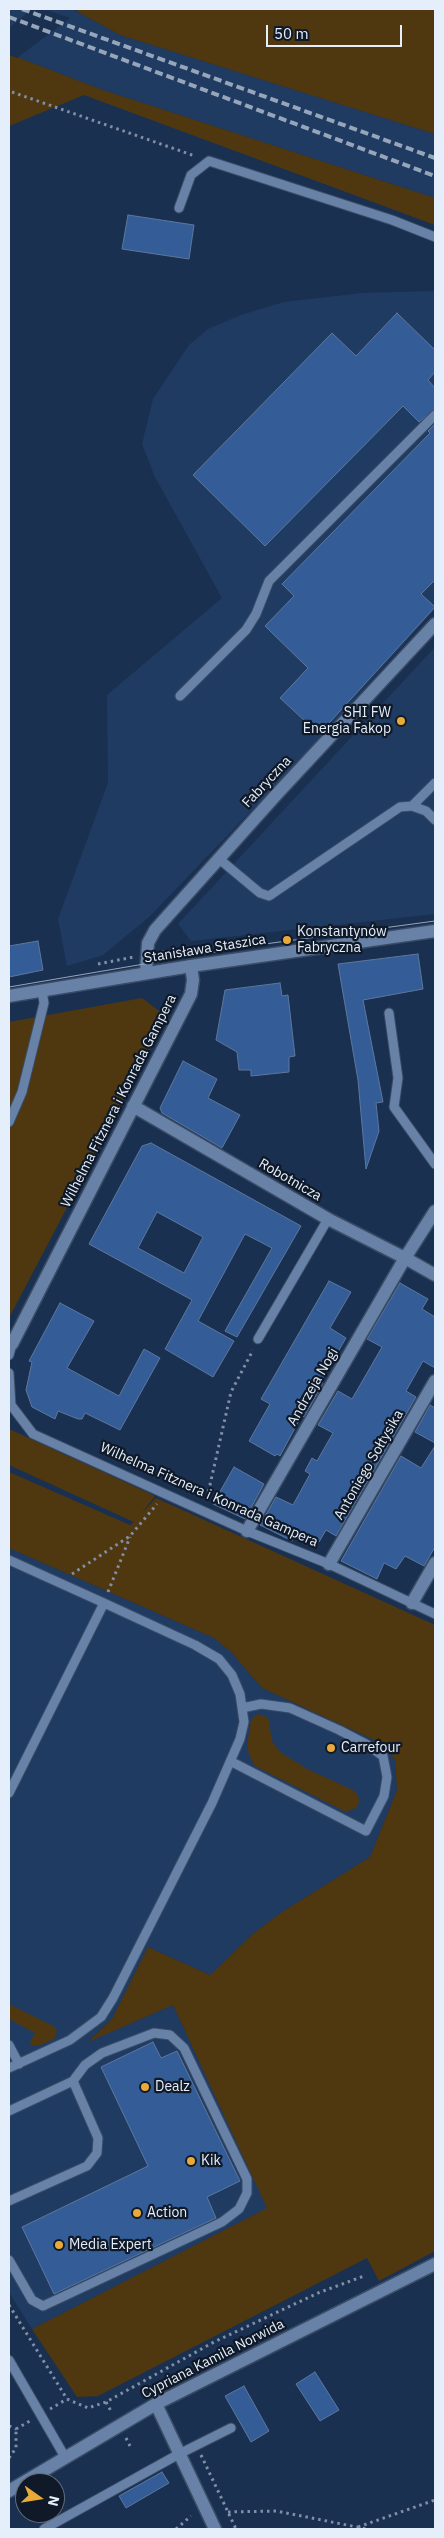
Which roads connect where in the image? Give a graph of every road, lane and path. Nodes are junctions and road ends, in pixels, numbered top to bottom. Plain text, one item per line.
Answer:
1 (12, 92) dead end
2 (210, 161) junction
3 (179, 208) dead end
4 (435, 237) edge
5 (435, 414) edge
6 (435, 624) edge
7 (180, 696) dead end
8 (435, 783) edge
9 (412, 806) junction
10 (435, 820) edge
11 (218, 858) junction
12 (435, 931) edge
13 (190, 966) junction
14 (146, 973) junction
15 (42, 990) junction
16 (9, 996) edge
17 (390, 1013) dead end
18 (133, 1106) junction
19 (9, 1122) edge
20 (435, 1164) edge
21 (435, 1211) edge
22 (328, 1219) junction
23 (405, 1258) junction
24 (435, 1275) edge
25 (258, 1339) joint
26 (11, 1350) edge
27 (9, 1373) edge
28 (435, 1382) edge
29 (166, 1493) junction
30 (204, 1511) junction
31 (247, 1531) junction
32 (130, 1536) junction
33 (9, 1560) edge
34 (435, 1563) edge
35 (329, 1564) junction
36 (58, 1582) junction
37 (104, 1603) junction
38 (412, 1604) junction
39 (435, 1614) edge
40 (242, 1708) junction
41 (232, 1762) junction
42 (9, 1793) edge
43 (9, 2045) edge
44 (19, 2064) junction
45 (9, 2068) edge
46 (73, 2081) junction
47 (9, 2111) edge
48 (9, 2202) edge
49 (9, 2260) edge
50 (435, 2264) edge
51 (364, 2276) dead end
52 (9, 2305) edge
53 (9, 2360) edge
54 (156, 2404) junction
55 (9, 2426) edge
56 (231, 2428) dead end
57 (196, 2446) junction
58 (179, 2454) junction
59 (64, 2457) junction
60 (9, 2458) edge
61 (9, 2491) edge
62 (435, 2500) edge
63 (228, 2512) junction
64 (194, 2522) dead end
65 (357, 2527) junction
66 (44, 2529) edge
67 (176, 2529) edge
68 (215, 2529) edge
69 (236, 2529) edge
70 (367, 2529) edge

1 - 2 path
2 - 3 lane
2 - 4 lane
5 - 7 lane
6 - 11 street, Fabryczna
8 - 9 lane
9 - 10 lane
9 - 11 lane
11 - 14 street, Fabryczna
12 - 13 street, Stanisława Staszica
13 - 14 street, Stanisława Staszica
13 - 18 street, Wilhelma Fitznera i Konrada Gampera
14 - 15 street, Stanisława Staszica
15 - 16 street, Stanisława Staszica
15 - 19 lane
17 - 20 lane
18 - 22 street, Robotnicza
18 - 26 street, Wilhelma Fitznera i Konrada Gampera
21 - 23 street, Andrzeja Nogi
22 - 23 street, Robotnicza
22 - 25 lane
23 - 24 street, Robotnicza
23 - 31 street, Andrzeja Nogi
25 - 30 path
27 - 29 lane, Wilhelma Fitznera i Konrada Gampera
28 - 35 street, Antoniego Sołtysika
29 - 30 lane, Wilhelma Fitznera i Konrada Gampera
29 - 32 path
30 - 31 lane, Wilhelma Fitznera i Konrada Gampera
31 - 35 lane, Wilhelma Fitznera i Konrada Gampera
32 - 36 path
32 - 37 path
33 - 36 lane
34 - 38 street
35 - 38 lane, Wilhelma Fitznera i Konrada Gampera
36 - 37 lane
37 - 40 lane
37 - 42 lane
38 - 39 lane, Wilhelma Fitznera i Konrada Gampera
40 - 41 lane
40 - 41 lane
41 - 44 lane
43 - 44 lane
44 - 45 lane
46 - 47 lane
46 - 48 lane
46 - 49 lane
50 - 54 street, Cypriana Kamila Norwida
51 - 52 path
53 - 59 lane
54 - 58 street
54 - 59 street, Cypriana Kamila Norwida
55 - 60 path
56 - 57 lane
57 - 58 lane
57 - 63 path
58 - 66 lane
58 - 68 street
59 - 61 street, Cypriana Kamila Norwida
62 - 65 path
63 - 65 path
63 - 69 path
64 - 67 path
65 - 70 path

